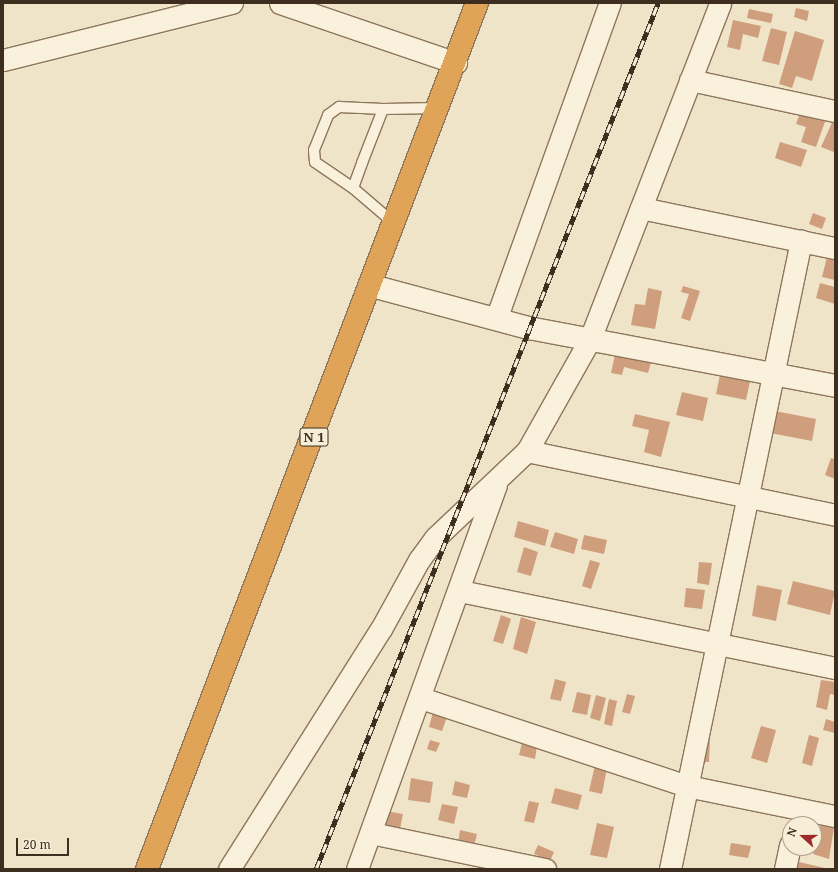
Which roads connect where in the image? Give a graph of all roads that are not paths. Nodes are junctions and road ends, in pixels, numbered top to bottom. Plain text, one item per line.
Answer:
1 (232, 3) edge
2 (280, 3) edge
3 (477, 3) edge
4 (610, 3) edge
5 (720, 3) edge
6 (3, 60) edge
7 (456, 63) junction
8 (690, 80) junction
9 (438, 108) junction
10 (383, 109) junction
11 (835, 111) edge
12 (353, 188) junction
13 (641, 208) junction
14 (395, 224) junction
15 (801, 241) junction
16 (835, 248) edge
17 (372, 286) junction
18 (496, 319) junction
19 (590, 339) junction
20 (773, 374) junction
21 (835, 386) edge
22 (526, 452) junction
23 (496, 484) junction
24 (748, 497) junction
25 (835, 515) edge
26 (460, 591) junction
27 (717, 644) junction
28 (835, 668) edge
29 (421, 698) junction
30 (687, 786) junction
31 (796, 816) edge
32 (822, 816) edge
33 (835, 816) edge
34 (372, 833) junction
35 (788, 856) edge
36 (147, 869) edge
37 (229, 869) edge
38 (357, 869) edge
39 (545, 869) edge
40 (670, 869) edge
41 (785, 869) edge

1 - 6 street
2 - 7 street
3 - 7 highway, N 1
4 - 18 street
5 - 8 street
7 - 9 highway, N 1
8 - 11 street
8 - 13 street
9 - 10 lane
9 - 14 highway, N 1
10 - 12 lane
10 - 12 lane
12 - 14 lane
13 - 15 street
13 - 19 street
14 - 17 highway, N 1
15 - 16 street
15 - 20 street
17 - 18 street
17 - 36 highway, N 1
18 - 19 street
19 - 20 street
19 - 22 street
20 - 21 street
20 - 24 street
22 - 23 street
22 - 24 street
23 - 26 street
23 - 37 street
24 - 25 street
24 - 27 street
26 - 27 street
26 - 29 street
27 - 28 street
27 - 30 street
29 - 30 street
29 - 34 street
30 - 31 street
30 - 40 street
32 - 33 street
34 - 38 street
34 - 39 street
35 - 41 street

